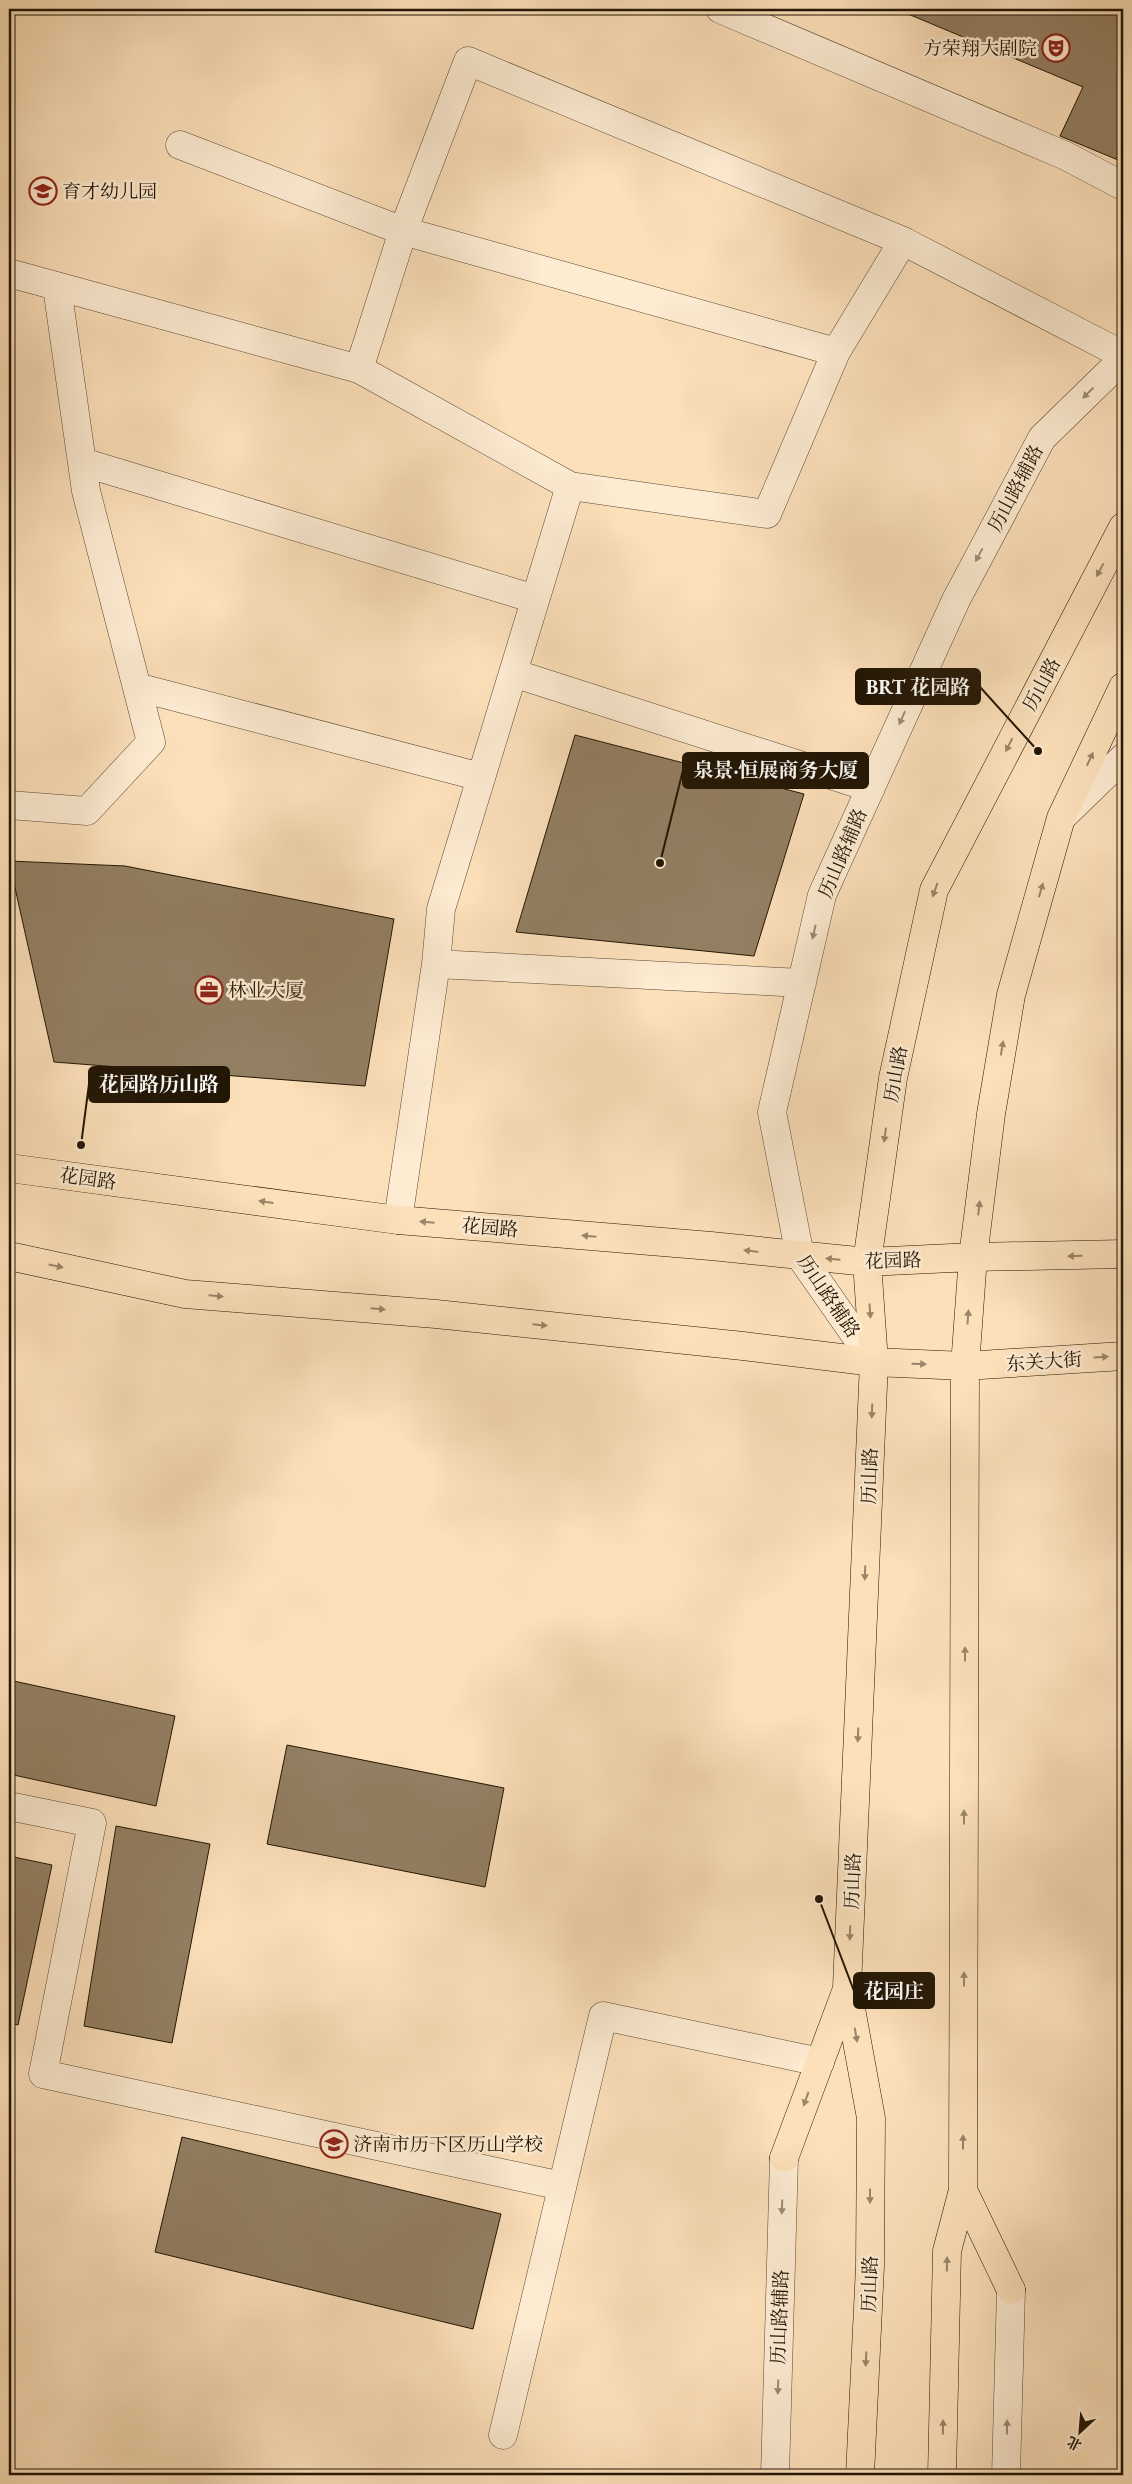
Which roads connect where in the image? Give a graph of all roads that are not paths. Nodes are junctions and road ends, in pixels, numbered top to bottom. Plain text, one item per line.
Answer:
1 (720, 9) edge
2 (180, 145) dead end
3 (1123, 186) edge
4 (403, 231) junction
5 (903, 240) junction
6 (9, 273) edge
7 (57, 287) junction
8 (836, 352) junction
9 (1123, 355) edge
10 (1123, 359) edge
11 (359, 369) junction
12 (82, 462) junction
13 (570, 486) junction
14 (1123, 527) edge
15 (535, 599) junction
16 (513, 673) junction
17 (137, 687) junction
18 (1123, 687) edge
19 (1123, 758) edge
20 (481, 777) junction
21 (871, 788) junction
22 (9, 805) edge
23 (1061, 818) junction
24 (436, 964) junction
25 (802, 984) junction
26 (9, 1168) edge
27 (398, 1220) junction
28 (1123, 1254) edge
29 (9, 1256) edge
30 (800, 1256) junction
31 (973, 1257) junction
32 (866, 1262) junction
33 (1123, 1356) edge
34 (874, 1362) junction
35 (965, 1366) junction
36 (9, 1806) edge
37 (847, 1987) junction
38 (820, 2062) junction
39 (784, 2158) joint
40 (562, 2186) junction
41 (963, 2190) junction
42 (1011, 2290) joint
43 (503, 2435) dead end
44 (775, 2475) edge
45 (860, 2475) edge
46 (942, 2475) edge
47 (1006, 2475) edge

1 - 3 street
2 - 4 street
4 - 5 street
4 - 8 street
4 - 11 street
5 - 8 street
5 - 9 street
6 - 7 street
7 - 11 street
7 - 12 street
8 - 13 street
10 -> 21 street, 历山路辅路
11 - 13 street
12 - 15 street
12 - 17 street
13 - 15 street
14 -> 32 main road, 历山路
15 - 16 street
16 - 20 street
16 - 21 street
17 - 20 street
17 - 22 street
23 -> 18 main road
19 - 23 street
20 - 24 street
21 -> 25 street, 历山路辅路
31 -> 23 main road
24 - 25 street
24 - 27 street
25 - 30 street, 历山路辅路
27 -> 26 main road, 花园路
30 -> 27 main road, 花园路
28 -> 31 main road
29 -> 34 main road
32 -> 30 main road, 花园路
30 - 34 street, 历山路辅路
31 - 32 main road, 花园路
35 -> 31 main road
32 -> 34 main road, 历山路
35 -> 33 main road, 东关大街
34 -> 35 main road
34 -> 37 main road, 历山路
41 -> 35 main road
36 - 40 street
37 - 38 main road
37 -> 45 main road, 历山路
38 -> 39 main road
38 - 40 street
39 -> 44 street, 历山路辅路
40 - 43 street
41 - 42 main road
46 -> 41 main road
47 -> 42 street

